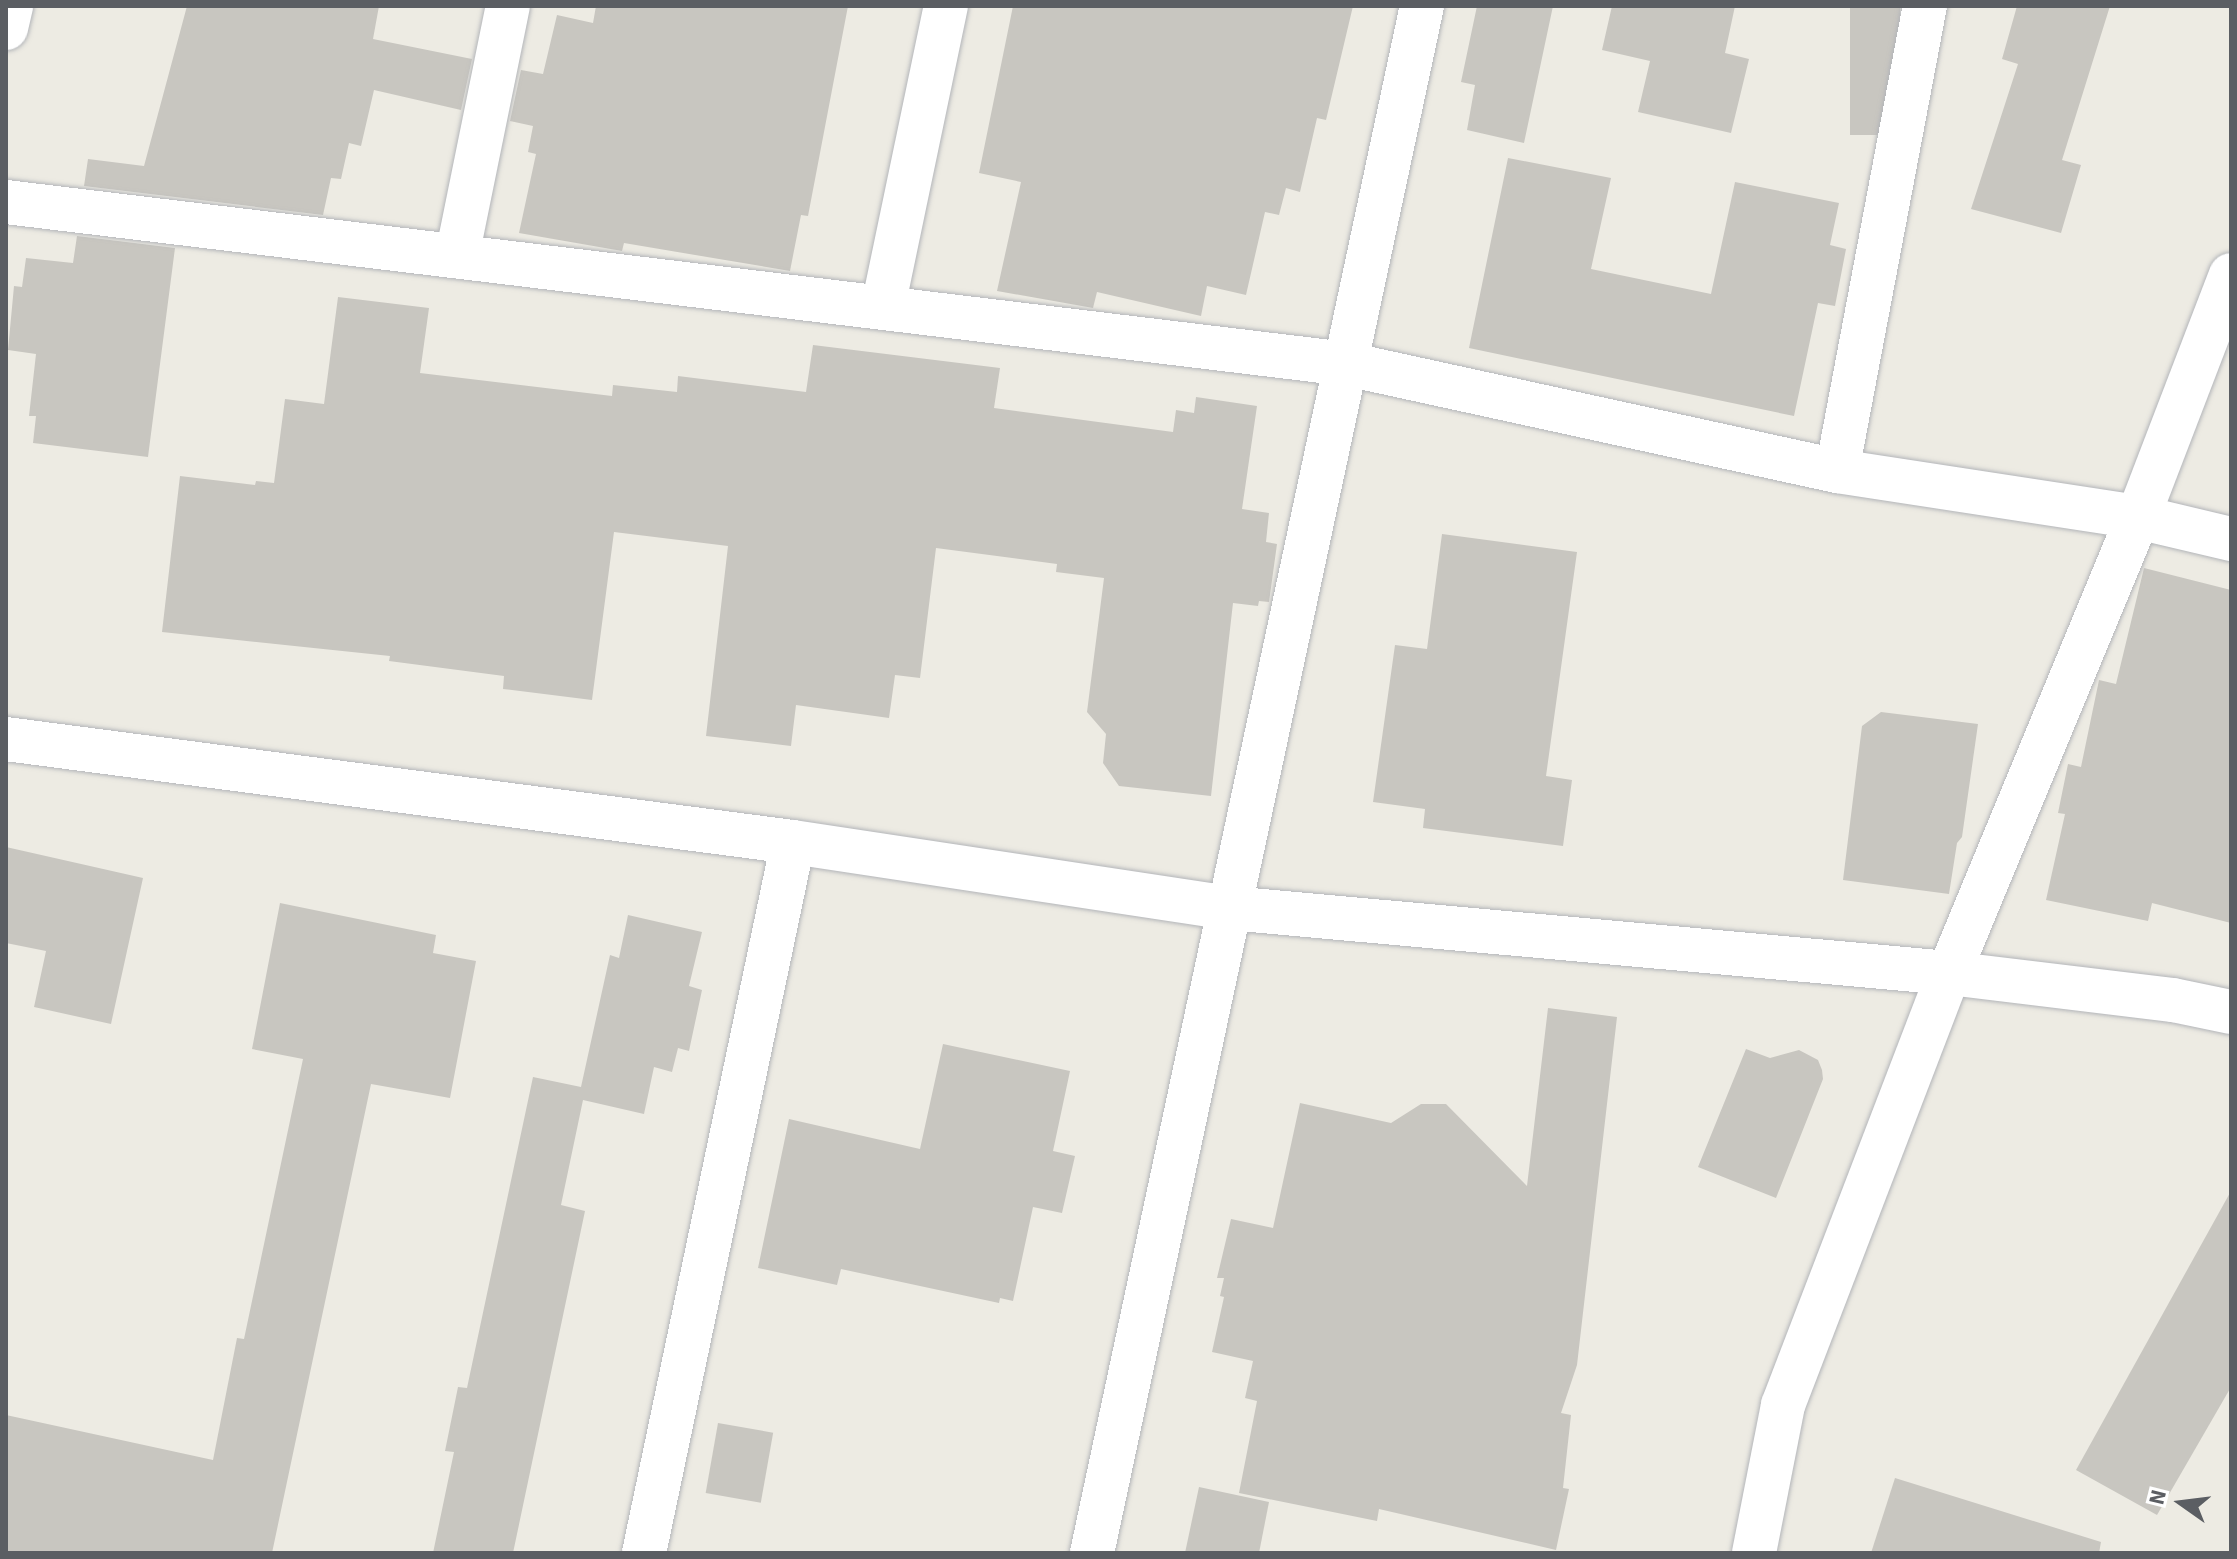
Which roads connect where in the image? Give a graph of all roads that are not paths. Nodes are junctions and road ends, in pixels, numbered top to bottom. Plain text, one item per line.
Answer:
1 (11, 6) edge
2 (508, 6) edge
3 (946, 6) edge
4 (1422, 6) edge
5 (1925, 6) edge
6 (6, 28) edge
7 (6, 202) edge
8 (457, 256) junction
9 (2231, 275) edge
10 (883, 307) junction
11 (1347, 364) junction
12 (1837, 471) junction
13 (2138, 517) junction
14 (2231, 539) edge
15 (6, 739) edge
16 (793, 842) junction
17 (1229, 908) junction
18 (1949, 973) junction
19 (2231, 1012) edge
20 (644, 1553) edge
21 (1092, 1553) edge
22 (1754, 1553) edge

1 - 6 street
2 - 8 street
3 - 10 street
4 - 11 street
5 - 12 street
7 - 8 street
8 - 10 street
9 - 13 street
10 - 11 street
11 - 12 street
11 - 17 street
12 - 13 street
13 - 14 street
13 - 18 street
15 - 16 street
16 - 17 street
16 - 20 street
17 - 18 street
17 - 21 street
18 - 19 street
18 - 22 street

